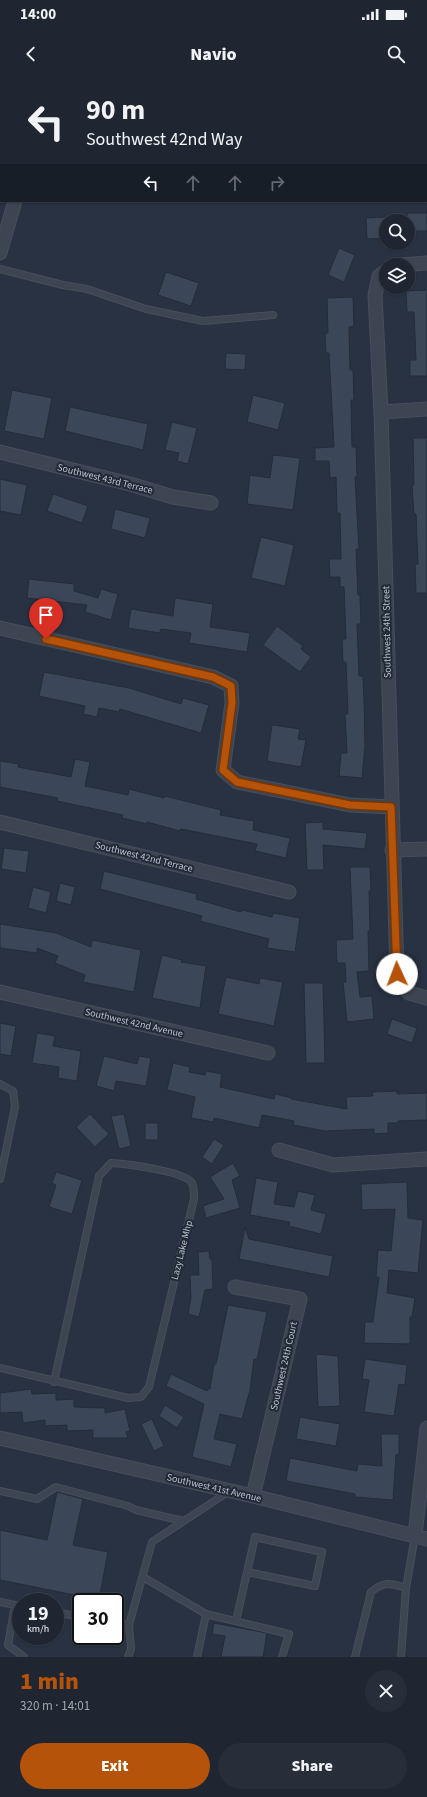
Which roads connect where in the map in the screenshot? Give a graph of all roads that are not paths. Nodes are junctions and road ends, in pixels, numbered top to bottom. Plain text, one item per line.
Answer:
1 (15, 202) edge
2 (0, 253) edge
3 (427, 263) edge
4 (415, 264) edge
5 (0, 269) edge
6 (379, 276) edge
7 (273, 315) dead end
8 (427, 409) edge
9 (381, 412) junction
10 (0, 452) edge
11 (211, 503) dead end
12 (0, 628) edge
13 (391, 807) junction
14 (0, 822) edge
15 (427, 849) edge
16 (392, 850) junction
17 (289, 892) dead end
18 (0, 992) edge
19 (427, 998) edge
20 (268, 1053) dead end
21 (0, 1084) edge
22 (279, 1150) dead end
23 (427, 1159) edge
24 (0, 1179) edge
25 (235, 1287) dead end
26 (0, 1368) edge
27 (54, 1382) junction
28 (427, 1428) edge
29 (0, 1438) edge
30 (0, 1491) edge
31 (229, 1491) junction
32 (253, 1496) junction
33 (183, 1521) junction
34 (421, 1538) edge
35 (247, 1572) junction
36 (143, 1577) junction
37 (406, 1588) junction
38 (0, 1602) edge
39 (12, 1605) edge
40 (206, 1614) junction
41 (236, 1621) junction
42 (124, 1624) edge
43 (129, 1625) junction
44 (12, 1629) edge
45 (0, 1642) edge
46 (8, 1645) junction
47 (24, 1657) edge
48 (128, 1657) edge
49 (197, 1657) edge
50 (282, 1657) edge
51 (355, 1657) edge
52 (401, 1657) edge

1 - 2 street
3 - 4 street
5 - 7 lane
6 - 9 street, Southwest 24th Street
8 - 9 street
9 - 13 street, Southwest 24th Street
10 - 11 street, Southwest 43rd Terrace
12 - 13 street
13 - 16 street, Southwest 24th Street
14 - 17 street, Southwest 42nd Terrace
15 - 16 street
16 - 19 street, Southwest 24th Street
18 - 20 street, Southwest 42nd Avenue
21 - 24 lane
22 - 23 street
25 - 32 street, Southwest 24th Court
26 - 27 lane
27 - 27 lane, Lazy Lake Mhp
28 - 34 street
29 - 31 street, Southwest 41st Avenue
30 - 33 lane
31 - 32 street, Southwest 41st Avenue
31 - 33 lane
32 - 34 street, Southwest 41st Avenue
33 - 36 lane
34 - 37 lane
35 - 35 lane
35 - 41 lane
36 - 40 lane
36 - 43 lane
37 - 51 lane
37 - 52 lane
38 - 39 lane
40 - 41 lane
40 - 49 lane
41 - 50 lane
42 - 43 lane
43 - 48 lane
44 - 46 lane
45 - 46 lane
46 - 47 lane

